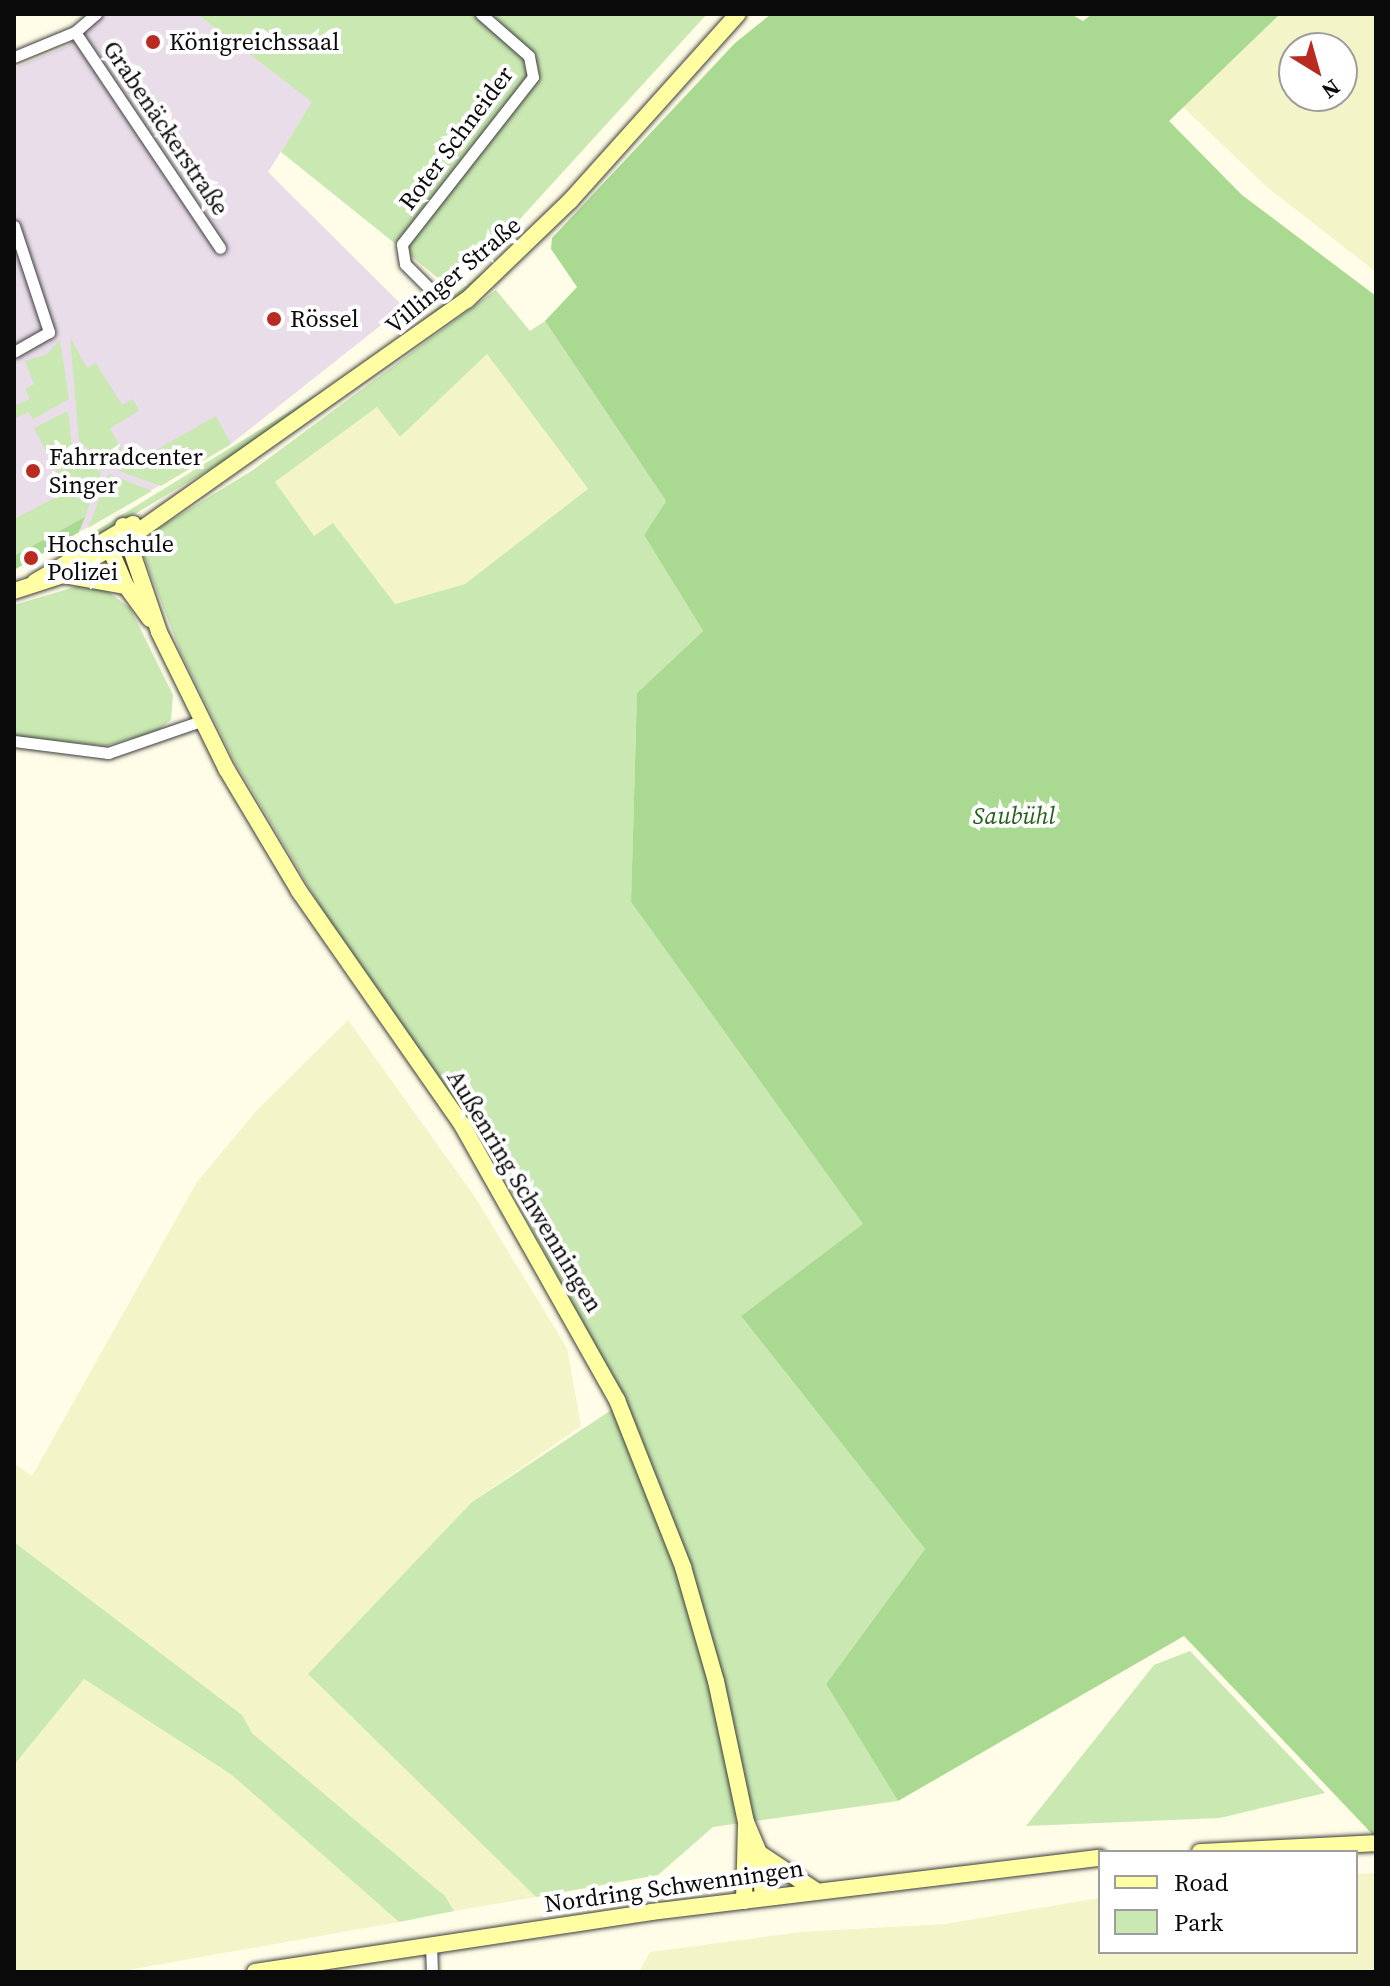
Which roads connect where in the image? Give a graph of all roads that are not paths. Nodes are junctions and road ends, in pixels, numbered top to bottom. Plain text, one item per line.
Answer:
1 (96, 14) edge
2 (481, 14) edge
3 (738, 14) edge
4 (75, 32) junction
5 (14, 57) edge
6 (14, 226) edge
7 (220, 248) dead end
8 (434, 293) dead end
9 (14, 352) edge
10 (126, 532) junction
11 (108, 543) junction
12 (63, 575) junction
13 (35, 582) junction
14 (126, 586) junction
15 (14, 591) edge
16 (159, 632) junction
17 (201, 721) junction
18 (14, 741) edge
19 (746, 1822) junction
20 (1376, 1843) edge
21 (1239, 1850) edge
22 (759, 1853) junction
23 (1098, 1858) edge
24 (817, 1891) junction
25 (763, 1898) junction
26 (744, 1901) junction
27 (431, 1944) junction
28 (255, 1972) edge
29 (432, 1972) edge

1 - 4 street, Grabenäckerstraße
2 - 8 street, Roter Schneider
3 - 10 main road, Villinger Straße
4 - 5 street, Grabenäckerstraße
4 - 7 street, Grabenäckerstraße
6 - 9 street
10 - 11 main road, Villinger Straße
10 - 16 main road, Außenring Schwenningen
11 - 12 main road, Villinger Straße
11 - 13 main road, Villinger Straße
11 - 14 main road, Außenring Schwenningen
12 - 13 main road, Villinger Straße
12 - 14 main road
13 - 15 main road, Villinger Straße
14 - 16 main road, Außenring Schwenningen
16 - 17 main road, Außenring Schwenningen
17 - 18 street
17 - 19 main road, Außenring Schwenningen
19 - 22 main road, Außenring Schwenningen
19 - 26 main road, Außenring Schwenningen
20 - 21 main road
22 - 24 main road
22 - 25 main road, Außenring Schwenningen
23 - 24 main road, Nordring Schwenningen
24 - 25 main road, Nordring Schwenningen
25 - 26 main road, Nordring Schwenningen
26 - 27 main road, Nordring Schwenningen
27 - 28 main road, Nordring Schwenningen
27 - 29 street

